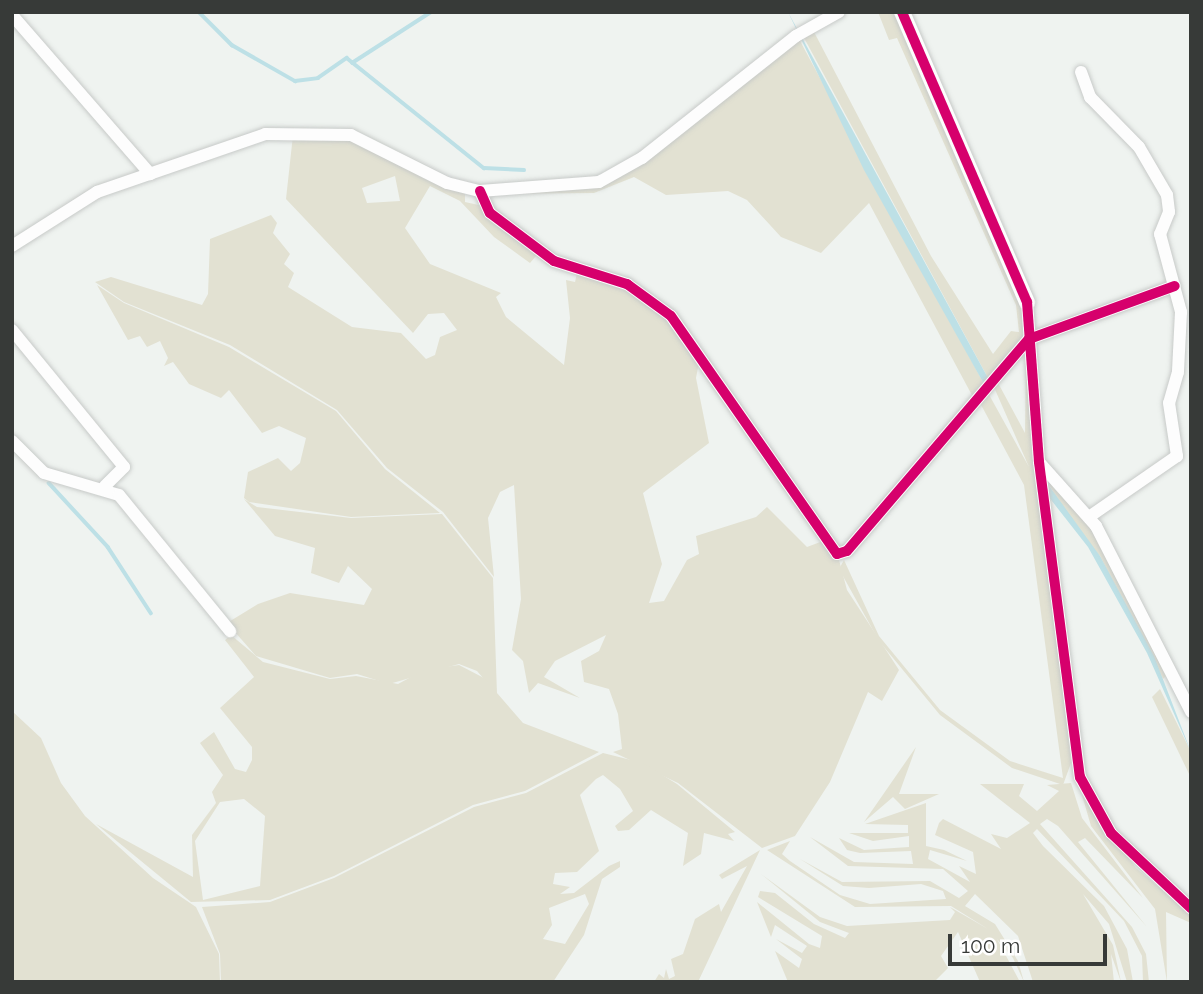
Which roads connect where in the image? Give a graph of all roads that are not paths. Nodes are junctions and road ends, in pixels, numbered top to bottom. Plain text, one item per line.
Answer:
1 (839, 12) edge
2 (902, 12) edge
3 (12, 15) edge
4 (1081, 72) dead end
5 (150, 174) junction
6 (480, 191) junction
7 (12, 246) edge
8 (1175, 286) junction
9 (1027, 302) joint
10 (12, 330) edge
11 (1029, 339) junction
12 (12, 441) edge
13 (1039, 462) junction
14 (105, 486) junction
15 (1089, 517) junction
16 (230, 631) dead end
17 (1191, 712) edge
18 (1191, 908) edge

1 - 6 street
2 - 9 street
3 - 5 street
4 - 8 street
5 - 6 street
5 - 7 street
6 - 11 street
8 - 11 street
8 - 15 street
9 - 11 street
10 - 14 street
11 - 13 street
12 - 14 street
13 - 15 street
13 - 18 street
14 - 16 street
15 - 17 street

